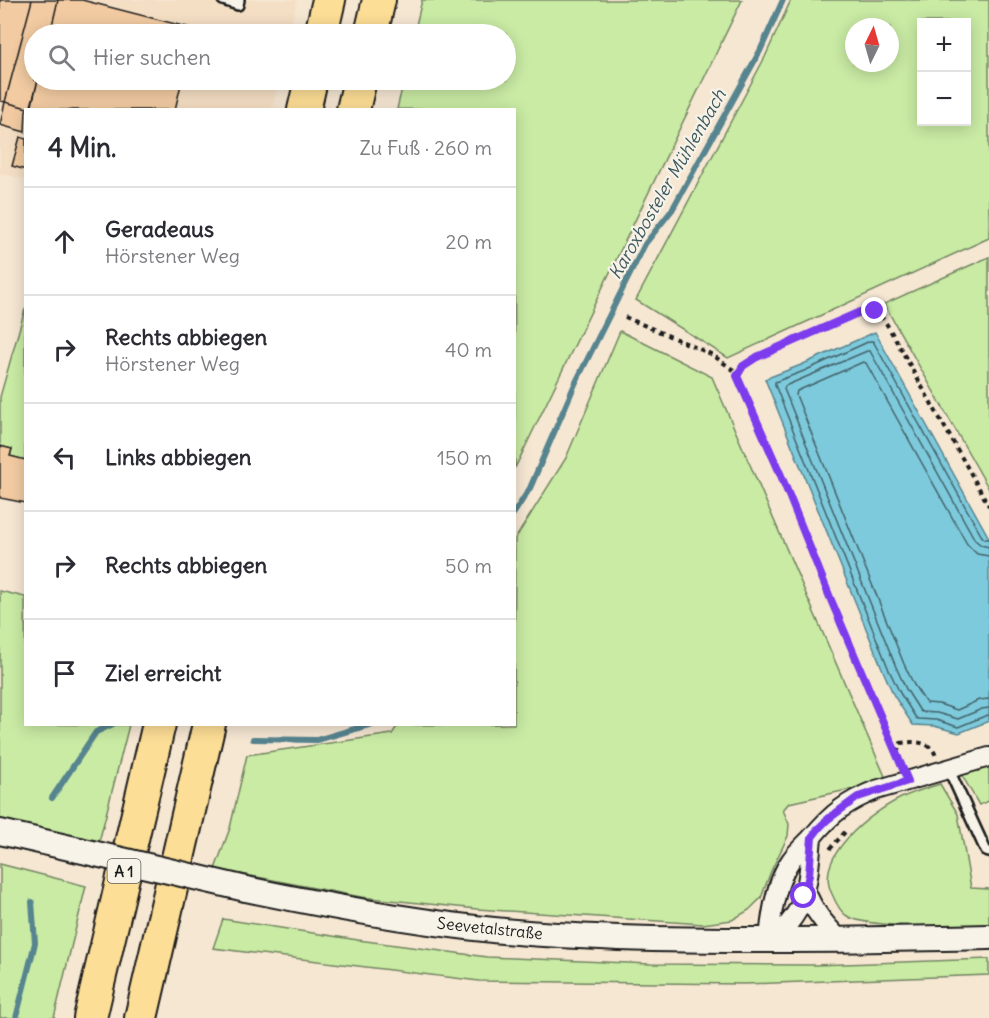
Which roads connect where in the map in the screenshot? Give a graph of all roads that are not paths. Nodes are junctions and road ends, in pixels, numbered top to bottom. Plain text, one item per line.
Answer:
1 (223, 0) edge
2 (239, 0) edge
3 (329, 0) edge
4 (379, 0) edge
5 (323, 24) edge
6 (373, 24) edge
7 (308, 90) edge
8 (358, 90) edge
9 (304, 108) edge
10 (353, 108) edge
11 (159, 726) edge
12 (209, 726) edge
13 (989, 757) edge
14 (942, 772) junction
15 (0, 832) edge
16 (812, 837) junction
17 (988, 849) edge
18 (806, 891) junction
19 (989, 937) edge
20 (770, 940) junction
21 (840, 940) junction
22 (90, 1018) edge
23 (141, 1018) edge

1 - 2 lane
3 - 5 highway
4 - 6 highway
7 - 9 highway
8 - 10 highway
11 - 22 highway, A 1
12 - 23 highway
13 - 14 street
14 - 16 street
14 - 17 lane
15 - 20 main road, Seevetalstraße, bridge
16 - 18 street
16 - 20 street
18 - 20 street
18 - 21 street
19 - 21 main road, Seevetalstraße
20 - 21 main road, Seevetalstraße

